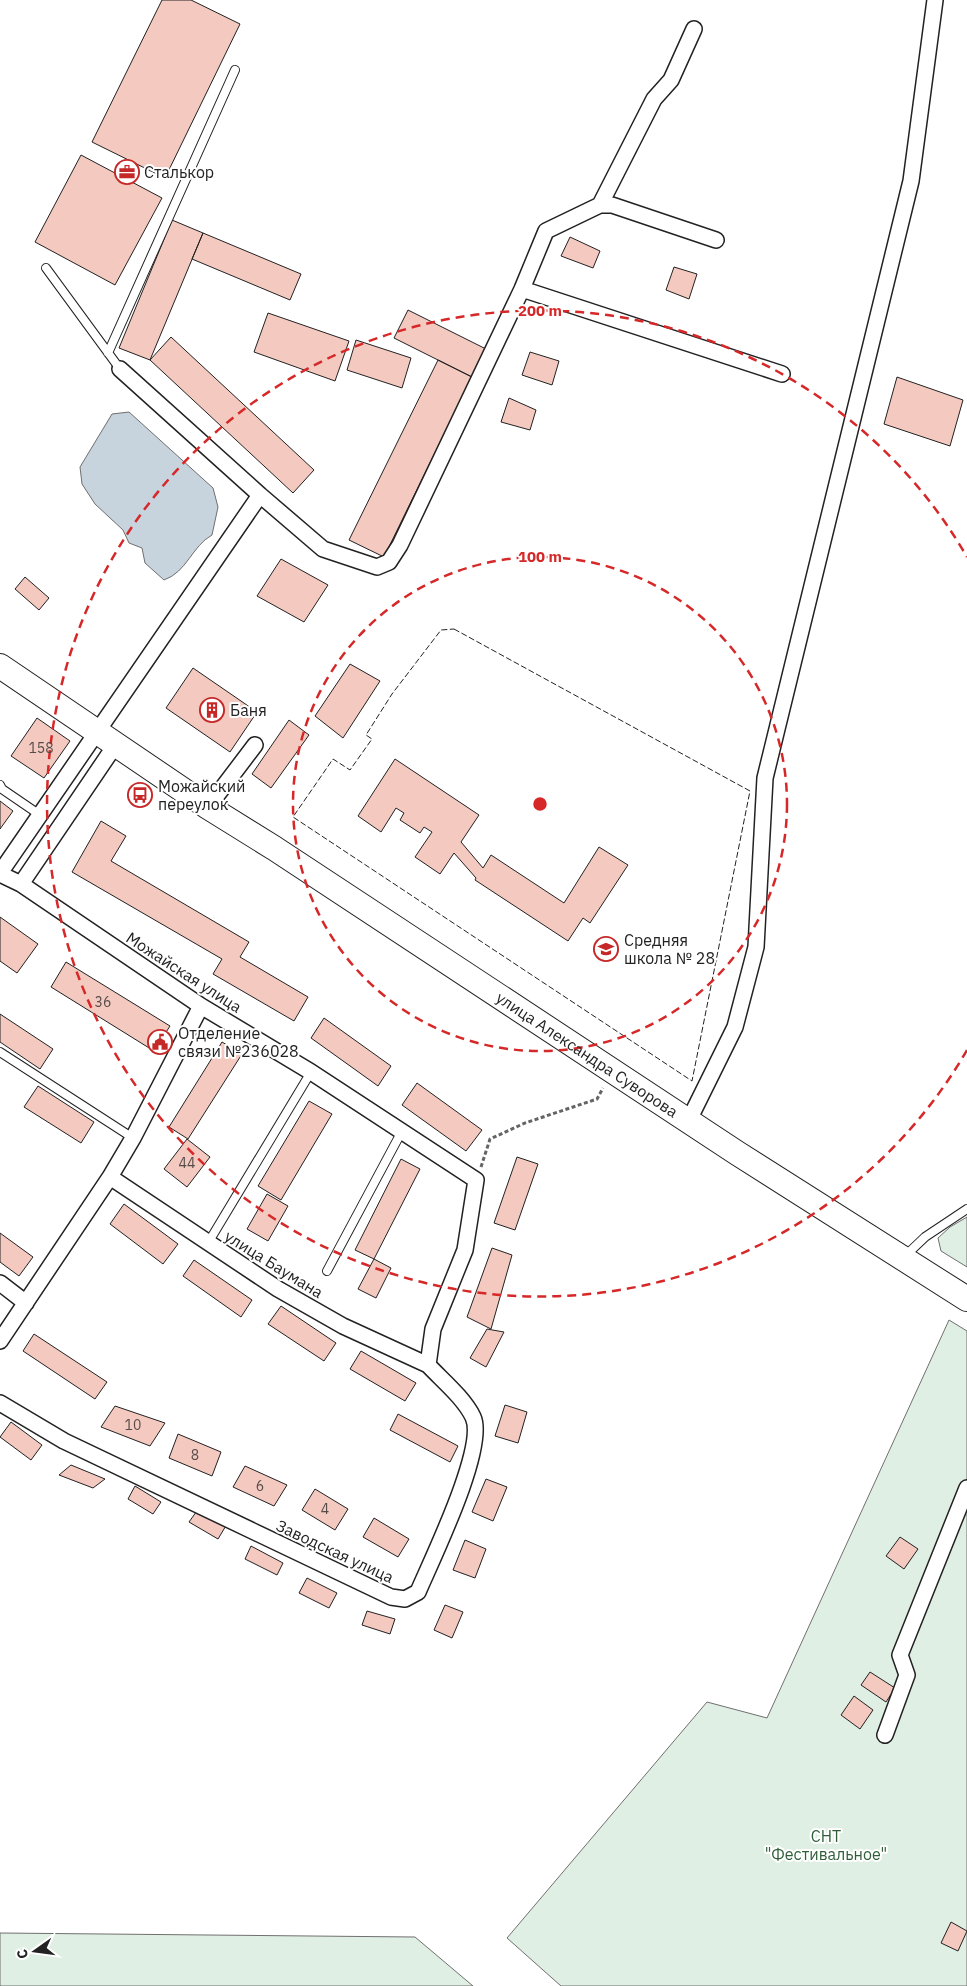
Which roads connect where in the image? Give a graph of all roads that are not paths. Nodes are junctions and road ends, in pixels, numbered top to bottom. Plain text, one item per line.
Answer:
1 (935, 0) edge
2 (694, 29) dead end
3 (235, 70) dead end
4 (600, 205) junction
5 (716, 240) dead end
6 (46, 268) dead end
7 (522, 289) junction
8 (108, 353) junction
9 (120, 369) joint
10 (782, 374) dead end
11 (260, 495) junction
12 (0, 666) edge
13 (107, 738) junction
14 (255, 745) dead end
15 (0, 785) edge
16 (208, 808) junction
17 (40, 815) junction
18 (0, 874) edge
19 (20, 884) junction
20 (201, 1006) junction
21 (0, 1052) edge
22 (311, 1072) junction
23 (689, 1120) junction
24 (402, 1131) junction
25 (133, 1138) junction
26 (110, 1177) junction
27 (967, 1209) edge
28 (208, 1243) junction
29 (903, 1258) junction
30 (327, 1271) dead end
31 (0, 1284) edge
32 (967, 1298) edge
33 (26, 1302) junction
34 (0, 1340) edge
35 (428, 1365) junction
36 (0, 1403) edge
37 (967, 1488) edge
38 (885, 1734) dead end

1 - 23 street
2 - 4 street
3 - 8 lane
4 - 5 street
4 - 7 street
6 - 8 lane
7 - 10 street
7 - 11 street
8 - 9 lane
9 - 11 street
11 - 13 street
12 - 13 main road, улица Александра Суворова
13 - 16 main road, улица Александра Суворова
13 - 17 street
13 - 19 street
14 - 16 street
15 - 17 lane
16 - 23 main road, улица Александра Суворова
17 - 18 street
18 - 19 street, Можайская улица
19 - 20 street, Можайская улица
20 - 22 street, Можайская улица
20 - 25 street
21 - 25 lane
22 - 24 street, Можайская улица
22 - 28 lane
23 - 29 main road, улица Александра Суворова
24 - 30 lane
24 - 35 street, Можайская улица
25 - 26 street
26 - 28 street, улица Баумана
26 - 33 street
27 - 29 lane
28 - 35 street, улица Баумана
29 - 32 main road, улица Александра Суворова
31 - 33 street
33 - 34 street
35 - 36 street, Заводская улица
37 - 38 street

